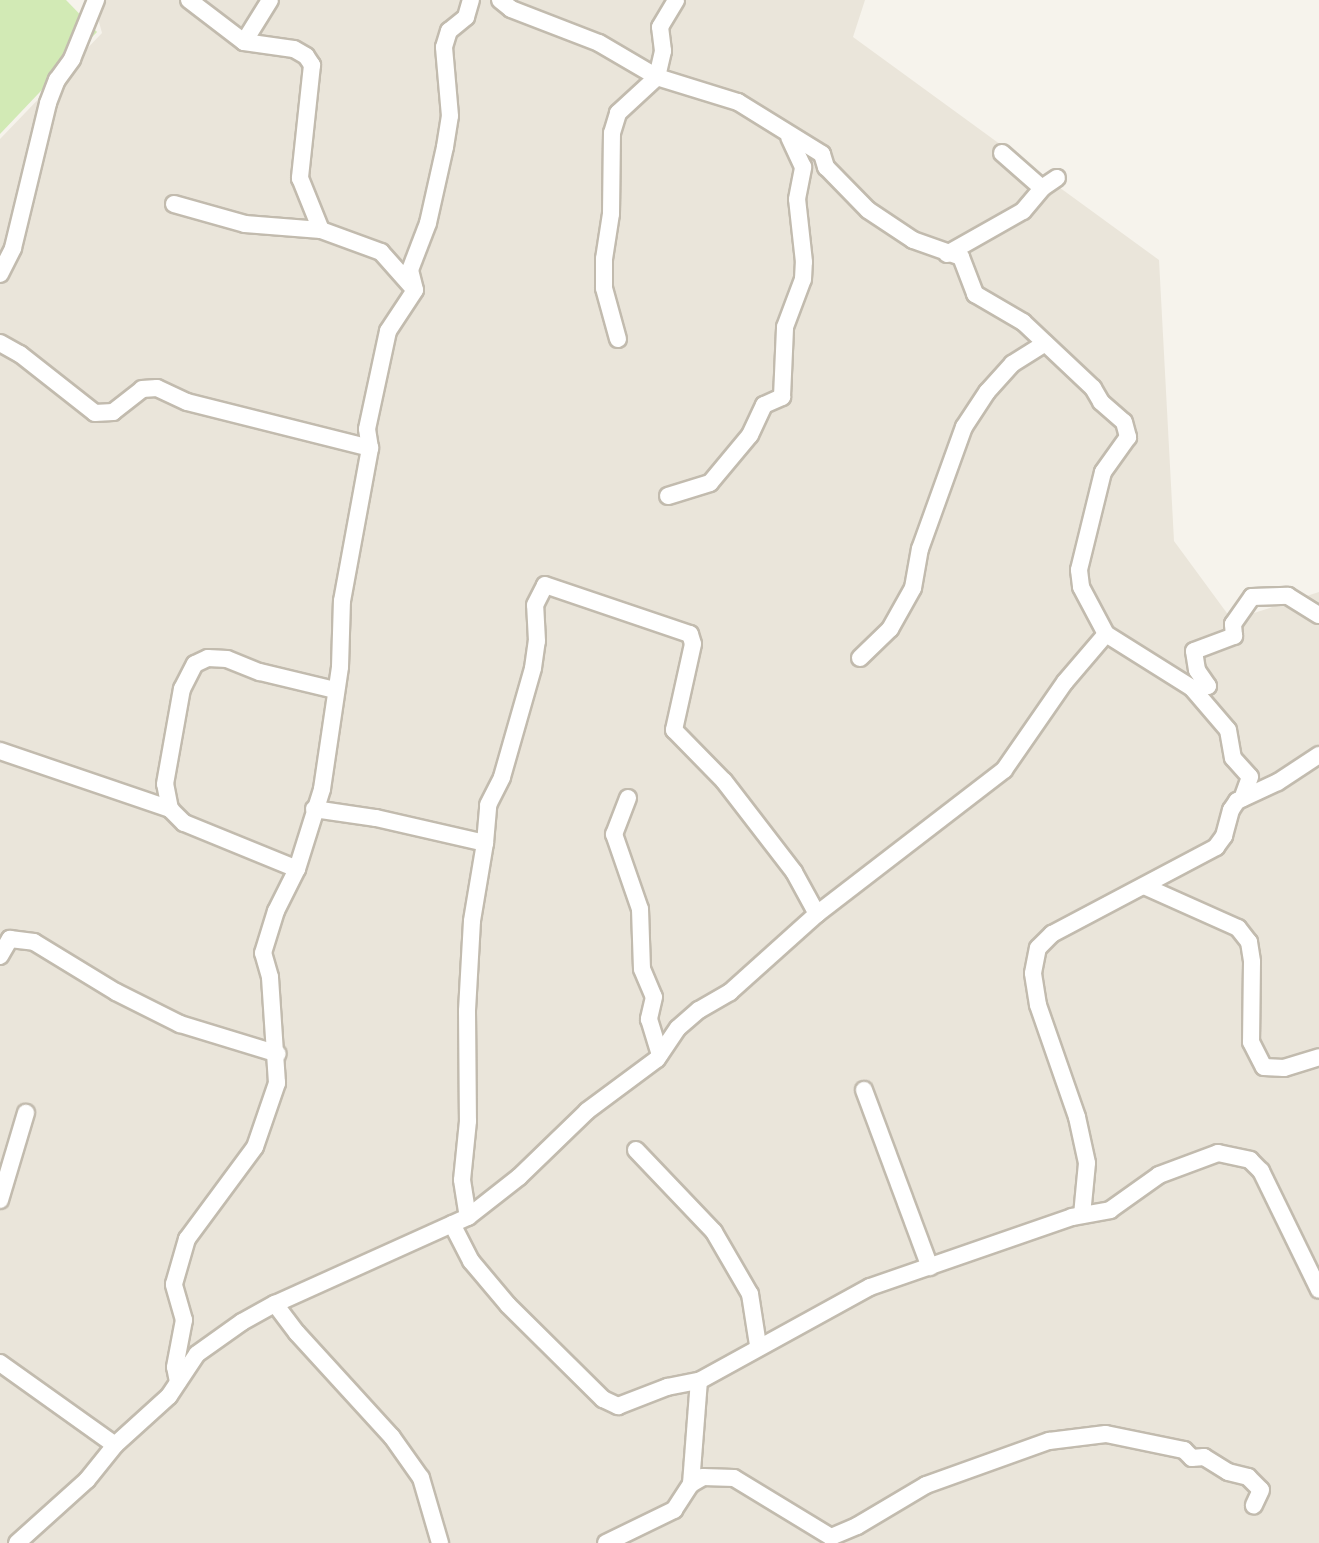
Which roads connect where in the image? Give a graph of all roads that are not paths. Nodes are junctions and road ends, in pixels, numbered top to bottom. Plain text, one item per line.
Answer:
1 (96, 0) edge
2 (189, 0) edge
3 (270, 0) edge
4 (471, 0) edge
5 (500, 0) edge
6 (676, 0) edge
7 (244, 42) junction
8 (657, 77) junction
9 (789, 137) junction
10 (1002, 153) dead end
11 (822, 154) junction
12 (803, 167) junction
13 (1057, 178) dead end
14 (1042, 188) junction
15 (174, 204) dead end
16 (321, 230) junction
17 (947, 254) junction
18 (0, 274) edge
19 (415, 290) junction
20 (618, 339) dead end
21 (0, 343) edge
22 (1045, 343) junction
23 (370, 448) junction
24 (668, 496) dead end
25 (1319, 615) edge
26 (1106, 634) junction
27 (860, 658) dead end
28 (1192, 688) junction
29 (335, 690) junction
30 (0, 751) edge
31 (1319, 755) edge
32 (628, 798) dead end
33 (1242, 799) junction
34 (170, 809) junction
35 (314, 809) junction
36 (485, 843) junction
37 (297, 869) junction
38 (1144, 886) junction
39 (817, 914) junction
40 (5, 936) edge
41 (0, 956) edge
42 (278, 1054) junction
43 (660, 1054) junction
44 (1319, 1057) edge
45 (864, 1090) dead end
46 (26, 1113) dead end
47 (636, 1150) dead end
48 (0, 1200) edge
49 (1082, 1215) junction
50 (460, 1221) junction
51 (930, 1267) junction
52 (1314, 1270) edge
53 (1319, 1290) edge
54 (275, 1304) junction
55 (758, 1345) junction
56 (0, 1363) edge
57 (699, 1381) junction
58 (178, 1382) junction
59 (115, 1445) junction
60 (691, 1484) junction
61 (1254, 1505) dead end
62 (820, 1537) edge
63 (17, 1543) edge
64 (440, 1543) edge
65 (606, 1543) edge

1 - 18 street
2 - 7 street
3 - 7 street
4 - 19 street
5 - 8 street
6 - 8 street
7 - 16 street
8 - 9 street
8 - 20 street
9 - 11 street
9 - 12 street
10 - 14 street
11 - 12 street
11 - 17 street
12 - 24 street
13 - 14 street
14 - 17 street
15 - 16 street
16 - 19 street
17 - 22 street
19 - 23 street
21 - 23 street
22 - 26 street
22 - 27 street
23 - 29 street
25 - 28 street
26 - 28 street
26 - 39 street
28 - 33 street
29 - 34 street
29 - 35 street
30 - 34 street
31 - 33 street
32 - 43 street
33 - 38 street
34 - 37 street
35 - 36 street
35 - 37 street
36 - 39 street
36 - 50 street
37 - 42 street
38 - 44 street
38 - 49 street
39 - 43 street
40 - 41 street
40 - 42 street
42 - 58 street
43 - 50 street
45 - 51 street
46 - 48 street
47 - 55 street
49 - 51 street
49 - 52 street
50 - 54 street
50 - 57 street
51 - 55 street
52 - 53 street
54 - 58 street
54 - 64 street
55 - 57 street
56 - 59 street
57 - 60 street
58 - 59 street
59 - 63 street
60 - 62 street
60 - 65 street
61 - 62 street

